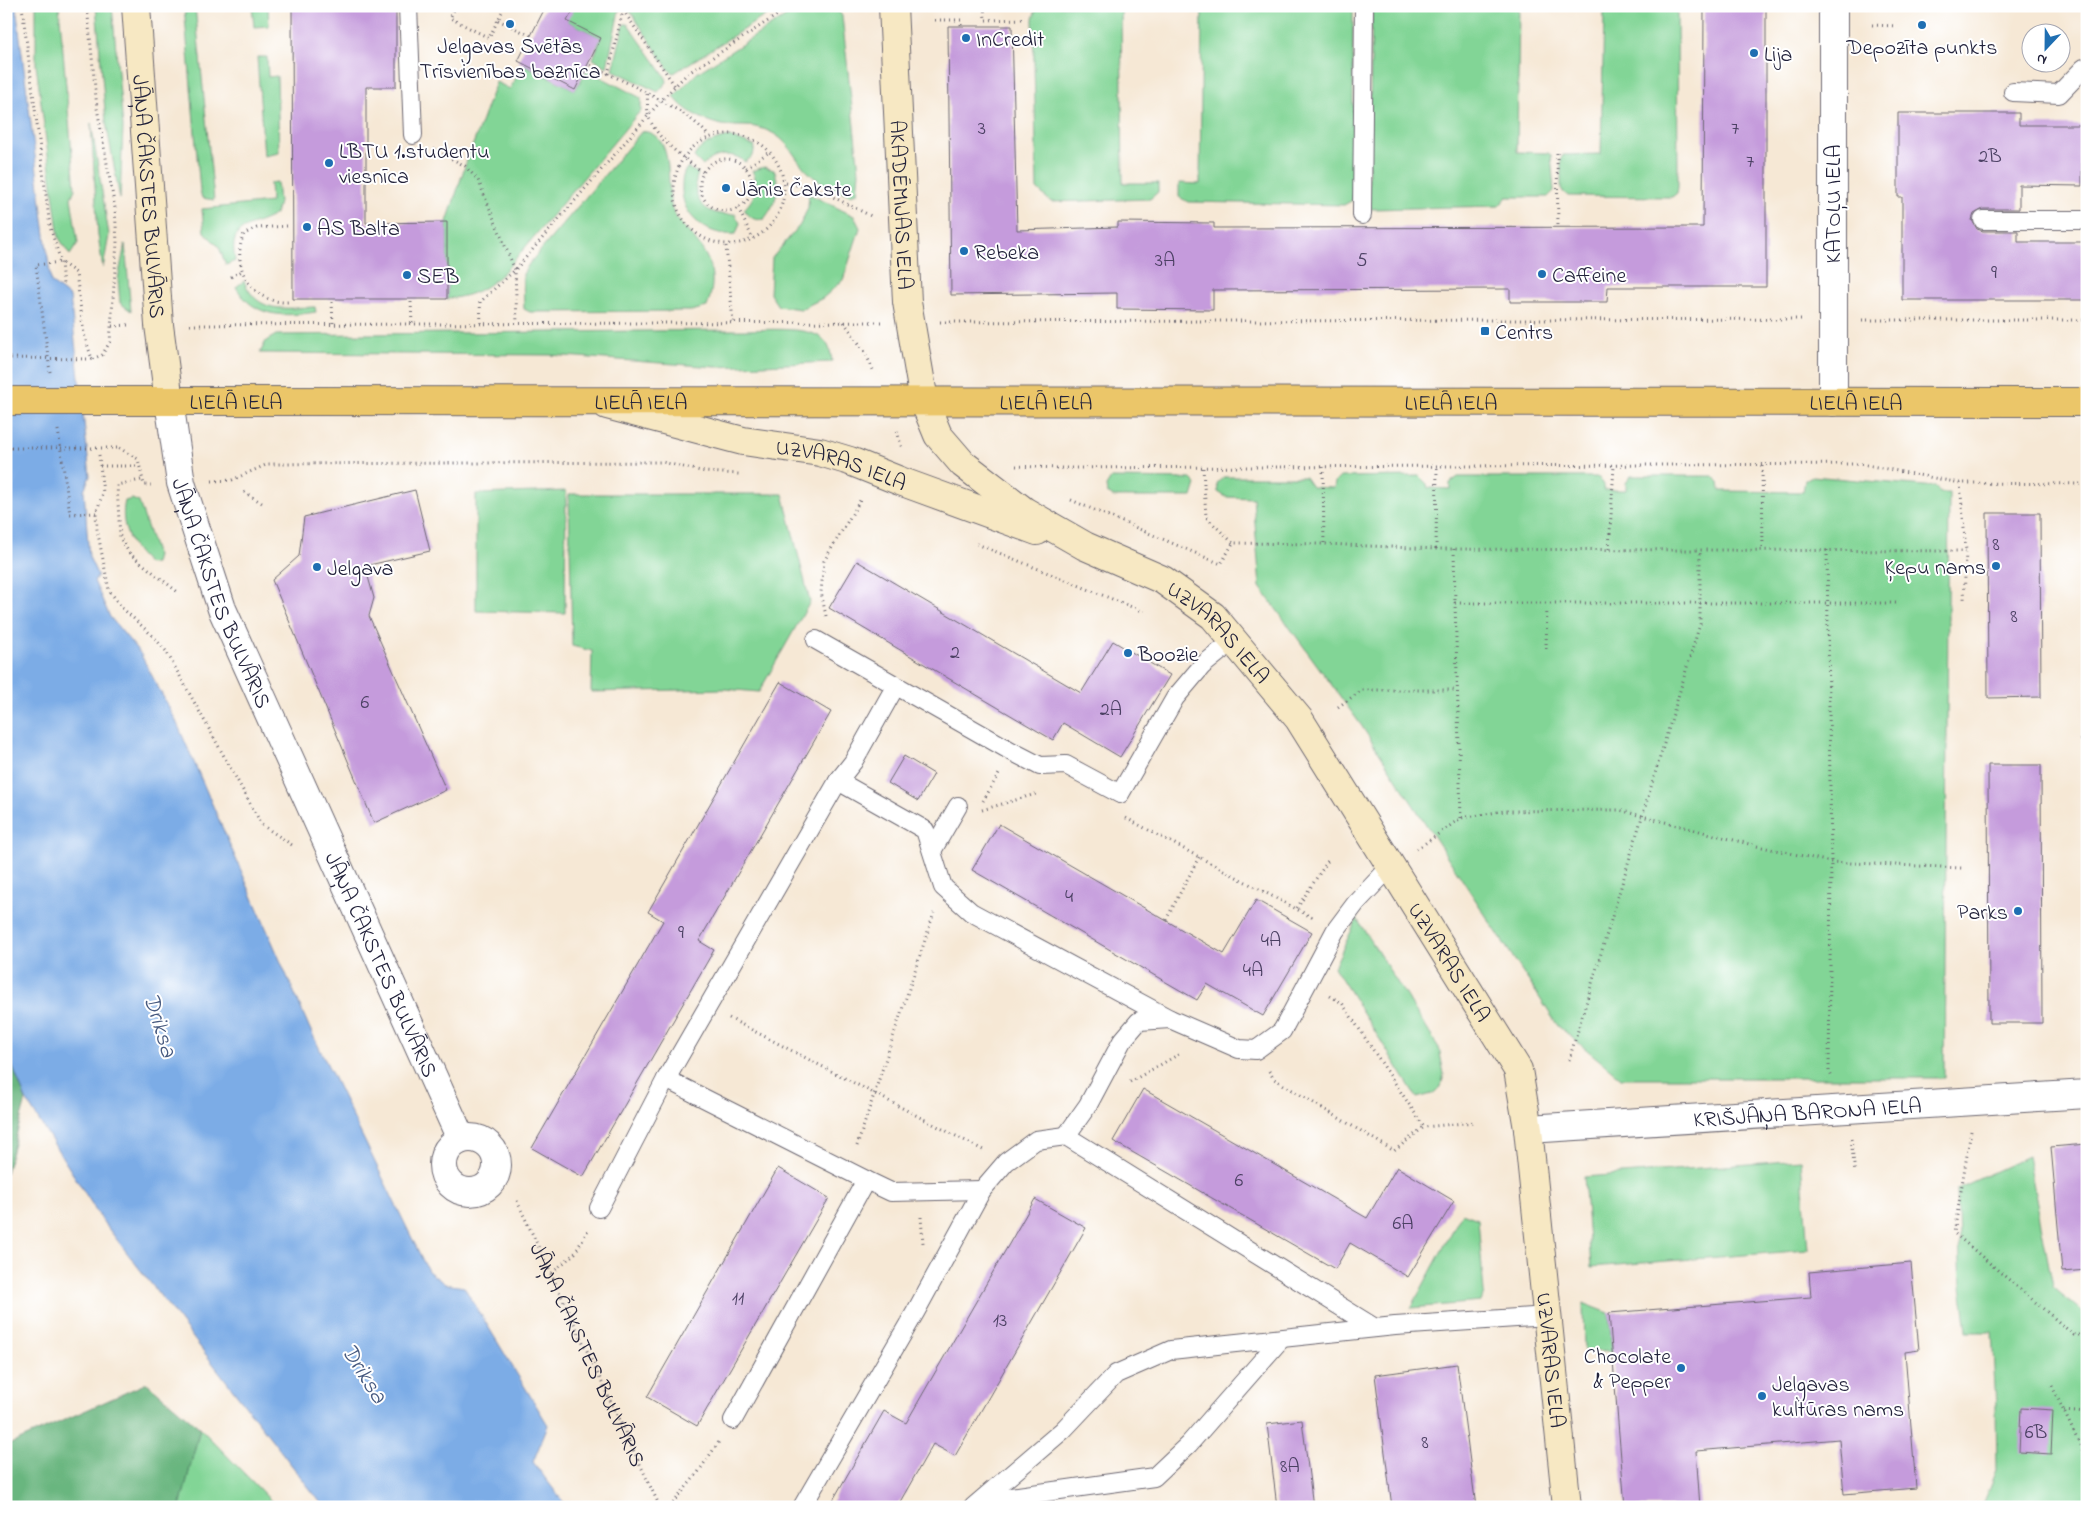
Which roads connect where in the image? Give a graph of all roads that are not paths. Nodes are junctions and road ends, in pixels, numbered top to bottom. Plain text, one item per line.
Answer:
1 (136, 6) edge
2 (408, 6) edge
3 (893, 6) edge
4 (1364, 6) edge
5 (1832, 6) edge
6 (2087, 69) edge
7 (2013, 92) dead end
8 (413, 135) road end
9 (1362, 215) dead end
10 (1983, 220) dead end
11 (2087, 220) edge
12 (6, 401) edge
13 (169, 401) junction
14 (591, 401) junction
15 (924, 401) junction
16 (1833, 402) junction
17 (2087, 402) edge
18 (1085, 546) junction
19 (816, 640) dead end
20 (1234, 640) junction
21 (895, 687) junction
22 (838, 781) junction
23 (958, 806) dead end
24 (932, 851) junction
25 (1391, 866) junction
26 (1170, 1019) junction
27 (666, 1079) junction
28 (2087, 1094) edge
29 (1528, 1129) junction
30 (1066, 1136) junction
31 (461, 1139) dead end
32 (866, 1180) junction
33 (982, 1190) junction
34 (599, 1208) road end
35 (1547, 1316) junction
36 (1375, 1328) junction
37 (1282, 1339) junction
38 (733, 1420) road end
39 (979, 1505) edge
40 (802, 1507) edge
41 (1567, 1507) edge

1 - 13 main road, JĀŅA ČAKSTES BULVĀRIS
2 - 8 lane
3 - 15 main road, AKADĒMIJAS IELA
4 - 9 lane
5 - 16 street, KATOĻU IELA
6 - 7 lane
10 - 11 lane
12 - 13 main road, LIELĀ IELA, bridge
13 - 14 main road, LIELĀ IELA
13 - 31 street, JĀŅA ČAKSTES BULVĀRIS
14 - 15 main road, LIELĀ IELA
14 - 18 main road, UZVARAS IELA
15 - 16 main road, LIELĀ IELA
15 - 18 main road, UZVARAS IELA
16 - 17 main road, LIELĀ IELA
18 - 20 main road, UZVARAS IELA
19 - 21 lane
20 - 21 lane
20 - 25 main road, UZVARAS IELA
21 - 22 lane
22 - 24 lane
22 - 27 lane
23 - 24 lane
24 - 26 lane
25 - 26 lane
25 - 29 main road, UZVARAS IELA
26 - 30 lane
27 - 32 lane
27 - 34 lane
28 - 29 street, KRIŠJĀŅA BARONA IELA
29 - 35 main road, UZVARAS IELA
30 - 33 lane
30 - 36 lane
32 - 33 lane
32 - 38 lane
33 - 40 lane
35 - 36 lane
35 - 41 main road, UZVARAS IELA
36 - 37 lane
37 - 39 lane
37 - 39 lane

